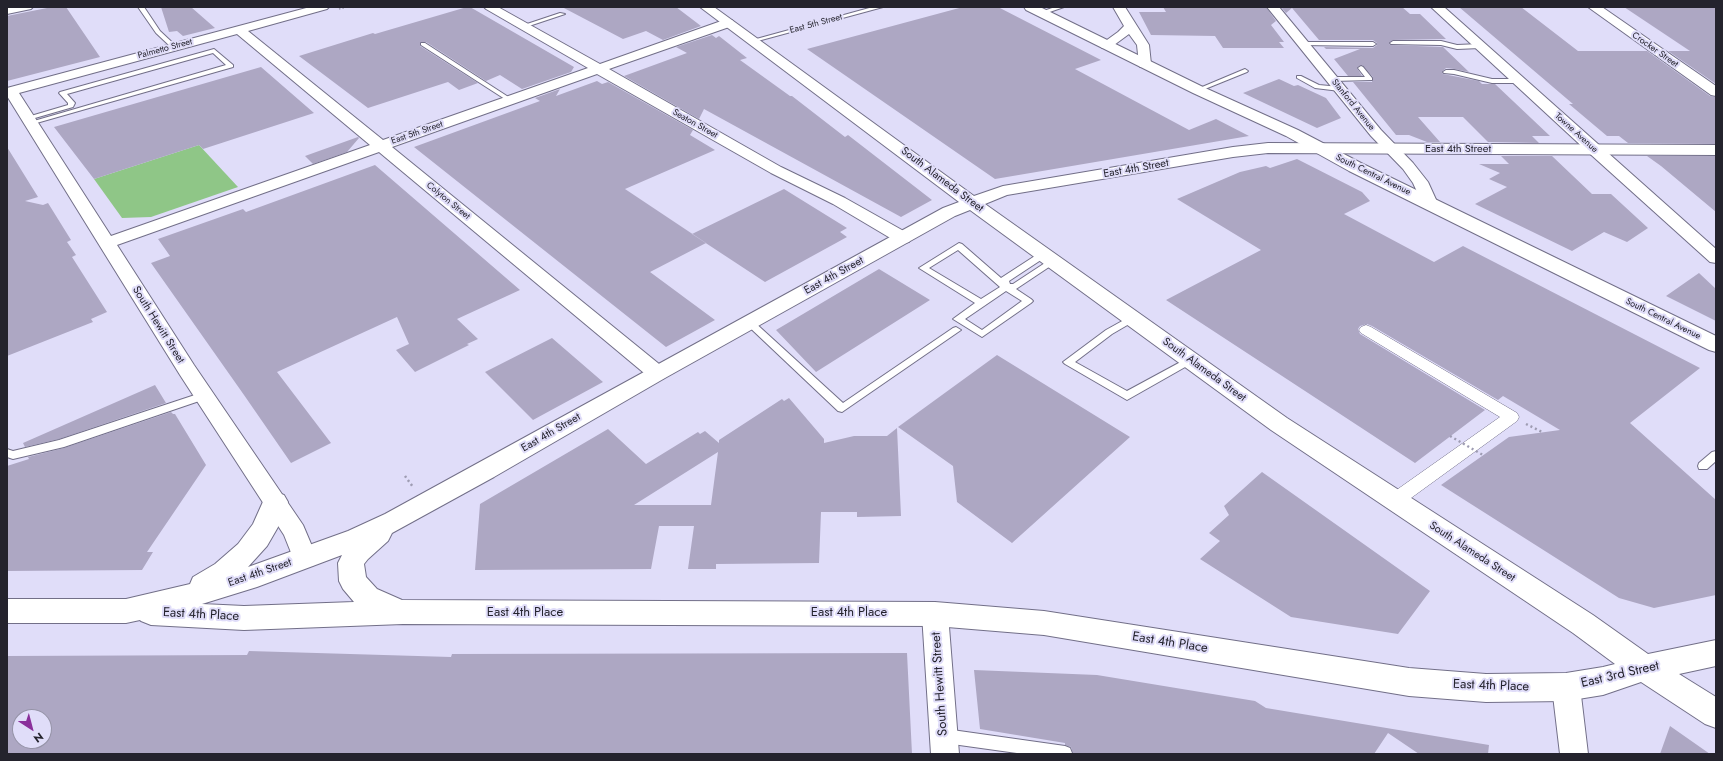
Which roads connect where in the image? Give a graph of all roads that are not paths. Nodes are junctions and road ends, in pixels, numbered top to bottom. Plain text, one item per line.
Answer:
1 (26, 7) edge
2 (141, 7) edge
3 (323, 7) edge
4 (490, 7) edge
5 (706, 7) edge
6 (880, 7) edge
7 (1061, 7) edge
8 (1119, 7) edge
9 (1274, 7) edge
10 (1437, 7) edge
11 (1594, 7) edge
12 (1035, 10) edge
13 (7, 11) edge
14 (562, 14) dead end
15 (728, 23) junction
16 (524, 26) junction
17 (1130, 26) junction
18 (239, 29) junction
19 (752, 41) junction
20 (1393, 43) dead end
21 (423, 44) dead end
22 (1303, 44) junction
23 (1372, 44) dead end
24 (1106, 45) junction
25 (1480, 46) junction
26 (174, 47) junction
27 (1145, 64) junction
28 (1361, 68) dead end
29 (598, 69) junction
30 (1245, 72) dead end
31 (1446, 72) dead end
32 (1299, 77) dead end
33 (1332, 79) junction
34 (1518, 81) junction
35 (1340, 89) junction
36 (1198, 90) junction
37 (9, 91) edge
38 (1716, 92) edge
39 (510, 100) junction
40 (30, 120) junction
41 (381, 146) junction
42 (1318, 148) junction
43 (1392, 148) junction
44 (1593, 149) junction
45 (1716, 150) edge
46 (972, 202) junction
47 (1430, 204) junction
48 (903, 238) junction
49 (106, 243) junction
50 (1049, 257) junction
51 (1716, 258) edge
52 (1006, 287) junction
53 (981, 303) junction
54 (1133, 318) junction
55 (749, 322) junction
56 (956, 330) dead end
57 (1366, 330) dead end
58 (1716, 346) edge
59 (1190, 360) junction
60 (657, 373) junction
61 (204, 396) junction
62 (7, 453) edge
63 (1716, 455) edge
64 (1703, 466) dead end
65 (1394, 501) junction
66 (275, 502) junction
67 (394, 521) junction
68 (305, 558) junction
69 (182, 598) junction
70 (7, 611) edge
71 (126, 611) junction
72 (403, 612) junction
73 (935, 614) junction
74 (1716, 653) edge
75 (1644, 668) junction
76 (1566, 687) junction
77 (1716, 714) edge
78 (944, 745) edge
79 (1065, 753) edge
80 (1574, 754) edge

1 - 13 street
2 - 26 lane
3 - 18 street, Palmetto Street
4 - 16 street, Seaton Street
5 - 15 main road, South Alameda Street
6 - 19 lane, East 5th Street
7 - 12 lane
8 - 17 street
9 - 22 street, Stanford Avenue
10 - 25 street, Towne Avenue
11 - 38 street, Crocker Street
12 - 24 main road, South Central Avenue
14 - 16 lane
15 - 19 main road, South Alameda Street
15 - 29 street, East 5th Street
16 - 29 street, Seaton Street
17 - 24 street
17 - 27 street
18 - 26 street, Palmetto Street
18 - 41 street, Colyton Street
19 - 46 main road, South Alameda Street
20 - 25 lane
21 - 39 lane
22 - 23 lane
22 - 33 street, Stanford Avenue
24 - 27 main road, South Central Avenue
25 - 34 street, Towne Avenue
26 - 37 street, Palmetto Street
27 - 36 main road, South Central Avenue
28 - 33 lane
29 - 39 street, East 5th Street
29 - 48 street, Seaton Street
30 - 36 lane
31 - 34 lane
32 - 35 lane
33 - 35 street, Stanford Avenue
34 - 44 street, Towne Avenue
35 - 43 street, Stanford Avenue
36 - 42 main road, South Central Avenue
37 - 40 street, South Hewitt Street
39 - 41 street, East 5th Street
40 - 40 lane
40 - 49 street, South Hewitt Street
41 - 49 street, East 5th Street
41 - 60 street, Colyton Street
42 - 43 main road, East 4th Street
42 - 46 main road, East 4th Street
42 - 47 main road, South Central Avenue
43 - 44 main road, East 4th Street
43 - 47 street, Stanford Avenue
44 - 45 main road, East 4th Street
44 - 51 street, Towne Avenue
46 - 48 main road, East 4th Street
46 - 50 main road, South Alameda Street
47 - 58 main road, South Central Avenue
48 - 55 main road, East 4th Street
49 - 61 street, South Hewitt Street
50 - 52 lane
50 - 54 main road, South Alameda Street
52 - 53 lane
52 - 53 lane
52 - 53 lane
54 - 59 main road, South Alameda Street
54 - 59 lane
55 - 56 lane
55 - 60 main road, East 4th Street
57 - 65 street
59 - 65 main road, South Alameda Street
60 - 67 main road, East 4th Street
61 - 62 lane
61 - 66 street, South Hewitt Street
63 - 64 lane
65 - 75 main road, South Alameda Street
66 - 68 street, South Hewitt Street
66 - 69 main road
67 - 68 main road, East 4th Street
67 - 72 main road
68 - 69 main road, East 4th Street
69 - 71 main road, East 4th Street
70 - 71 main road, East 4th Street
71 - 72 main road, East 4th Place
72 - 73 main road, East 4th Place
73 - 76 main road, East 4th Place
73 - 78 street, South Hewitt Street
74 - 75 main road, East 3rd Street
75 - 76 main road, East 3rd Street
75 - 77 main road, South Alameda Street
76 - 80 street, East 3rd Street
78 - 79 lane

